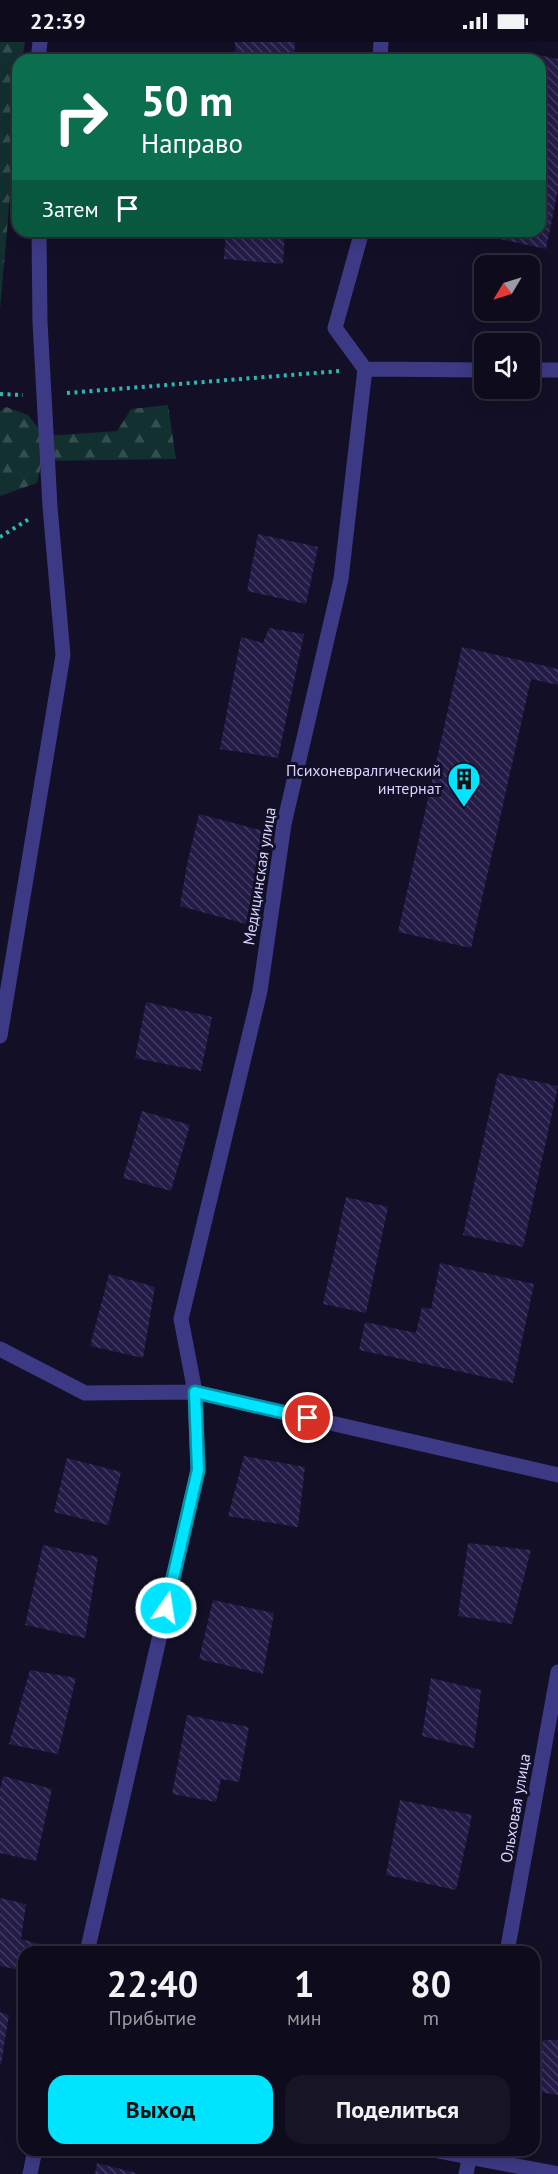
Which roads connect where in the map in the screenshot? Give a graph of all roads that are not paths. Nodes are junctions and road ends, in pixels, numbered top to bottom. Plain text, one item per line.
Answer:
1 (39, 237) edge
2 (360, 237) edge
3 (365, 369) junction
4 (474, 369) edge
5 (540, 370) edge
6 (558, 370) edge
7 (0, 1036) edge
8 (0, 1349) edge
9 (195, 1392) junction
10 (558, 1475) edge
11 (558, 1672) edge
12 (88, 1946) edge
13 (508, 1946) edge
14 (34, 2156) edge
15 (469, 2156) edge
16 (483, 2156) edge
17 (30, 2174) edge
18 (466, 2174) edge
19 (558, 2174) edge

1 - 7 street
2 - 3 street
3 - 4 street
3 - 9 street, Медицинская улица
5 - 6 street
8 - 9 street
9 - 10 street
9 - 12 street, Медицинская улица
11 - 13 street, Ольховая улица
14 - 17 street
15 - 18 street
16 - 19 street

